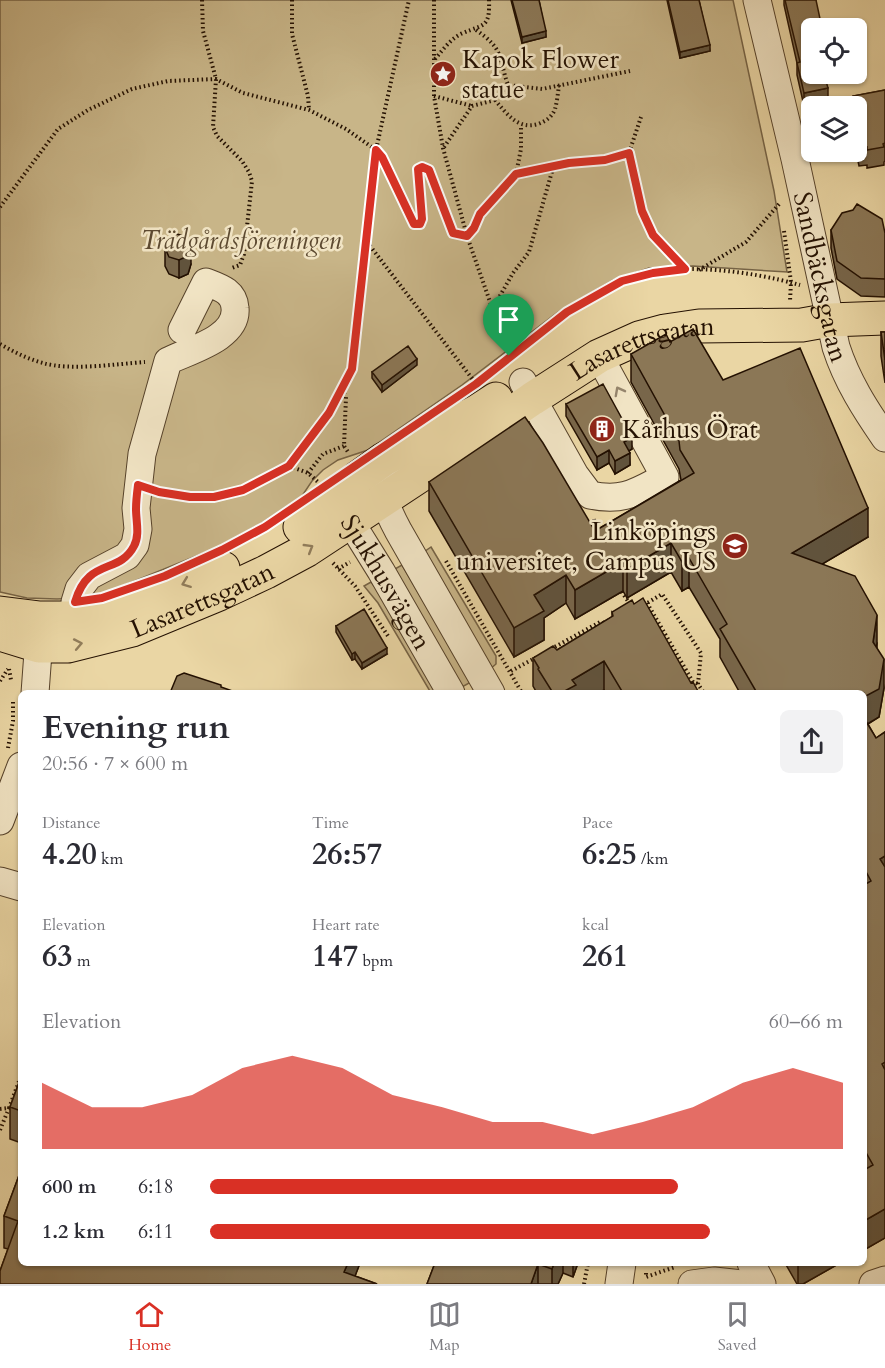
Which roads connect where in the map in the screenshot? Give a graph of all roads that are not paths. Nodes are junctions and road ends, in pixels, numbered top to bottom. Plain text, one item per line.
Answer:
1 (757, 0) edge
2 (885, 318) edge
3 (830, 320) junction
4 (182, 330) dead end
5 (599, 356) junction
6 (521, 379) junction
7 (476, 398) junction
8 (882, 428) edge
9 (385, 499) junction
10 (337, 504) junction
11 (0, 613) edge
12 (76, 618) junction
13 (40, 632) junction
14 (0, 634) edge
15 (21, 690) edge
16 (449, 690) edge
17 (488, 690) edge
18 (14, 760) edge
19 (0, 821) edge
20 (0, 881) edge
21 (18, 886) edge
22 (622, 1266) edge
23 (753, 1266) edge
24 (684, 1275) edge
25 (885, 1280) edge
26 (619, 1284) edge
27 (742, 1284) edge
28 (762, 1284) edge
29 (873, 1284) edge

1 - 3 street, Sandbäcksgatan
2 - 3 main road, Lasarettsgatan
3 - 5 main road, Lasarettsgatan
3 - 6 main road, Lasarettsgatan
3 - 8 street, Sandbäcksgatan
4 - 12 street
5 - 6 main road, Lasarettsgatan
6 -> 5 street
6 - 7 main road, Lasarettsgatan
6 - 9 main road, Lasarettsgatan
7 - 9 street, Lasarettsgatan
7 - 10 main road, Lasarettsgatan
9 - 10 main road, Lasarettsgatan
9 - 17 street, Sjukhusvägen
10 -> 12 main road, Lasarettsgatan
13 -> 10 main road, Lasarettsgatan
10 - 16 street, Sjukhusvägen
11 - 13 main road, Lasarettsgatan
12 - 13 main road, Lasarettsgatan
13 - 14 main road, Lasarettsgatan
13 - 15 street
18 - 19 street
20 - 21 street
22 - 26 street
23 - 28 street
24 - 27 street
25 - 29 street

